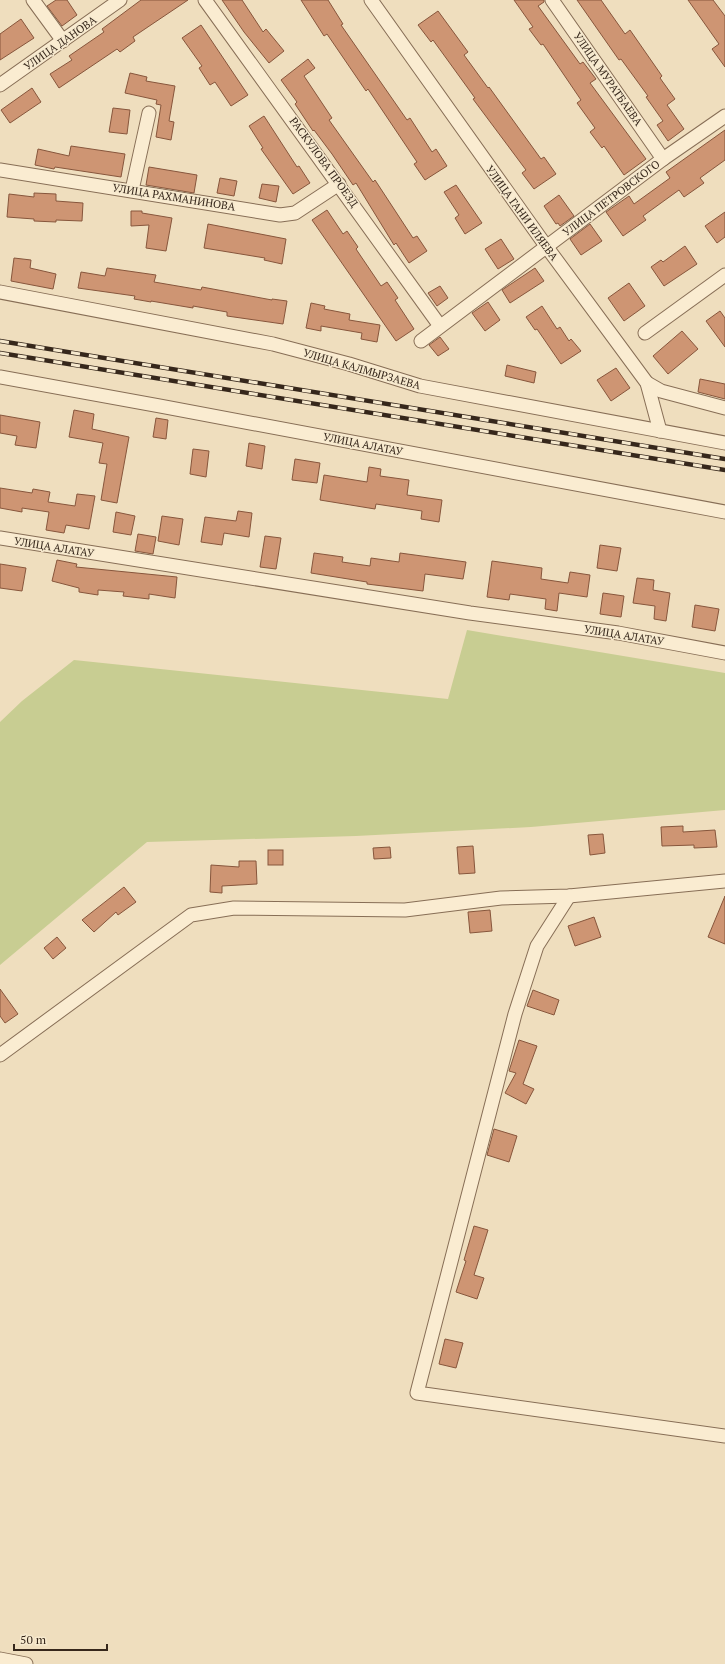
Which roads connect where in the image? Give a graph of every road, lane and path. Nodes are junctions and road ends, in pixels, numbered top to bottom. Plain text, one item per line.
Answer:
1 (33, 0) edge
2 (120, 0) edge
3 (205, 0) edge
4 (371, 0) edge
5 (552, 0) edge
6 (63, 41) junction
7 (0, 85) edge
8 (149, 112) dead end
9 (725, 116) edge
10 (663, 159) junction
11 (0, 170) edge
12 (339, 184) junction
13 (132, 190) junction
14 (546, 246) junction
15 (725, 275) edge
16 (0, 292) edge
17 (440, 326) junction
18 (645, 333) dead end
19 (421, 341) dead end
20 (0, 377) edge
21 (647, 383) junction
22 (725, 408) edge
23 (660, 431) junction
24 (725, 443) edge
25 (725, 512) edge
26 (0, 538) edge
27 (725, 652) edge
28 (725, 881) edge
29 (569, 896) junction
30 (0, 1055) edge
31 (725, 1436) edge
32 (0, 1659) edge
33 (26, 1664) edge

1 - 6 street
2 - 6 street, УЛИЦА ДАНОВА
3 - 12 street, РАСКУЛОВА ПРОЕЗД
4 - 14 street, УЛИЦА ГАНИ ИЛЯЕВА
5 - 10 street, УЛИЦА МУРАТБАЕВА
6 - 7 street, УЛИЦА ДАНОВА
8 - 13 street
9 - 10 street, УЛИЦА ПЕТРОВСКОГО
10 - 14 street, УЛИЦА ПЕТРОВСКОГО
11 - 13 street, УЛИЦА РАХМАНИНОВА
12 - 13 street, УЛИЦА РАХМАНИНОВА
12 - 17 street, РАСКУЛОВА ПРОЕЗД
14 - 17 street, УЛИЦА ПЕТРОВСКОГО
14 - 21 street, УЛИЦА ГАНИ ИЛЯЕВА
15 - 18 street
16 - 23 street, УЛИЦА КАЛМЫРЗАЕВА
17 - 19 street, УЛИЦА ПЕТРОВСКОГО
20 - 25 street, УЛИЦА АЛАТАУ
21 - 22 street
21 - 23 street, УЛИЦА ГАНИ ИЛЯЕВА
23 - 24 street, УЛИЦА КАЛМЫРЗАЕВА
26 - 27 street, УЛИЦА АЛАТАУ
28 - 29 street
29 - 30 street
29 - 31 street
32 - 33 street

